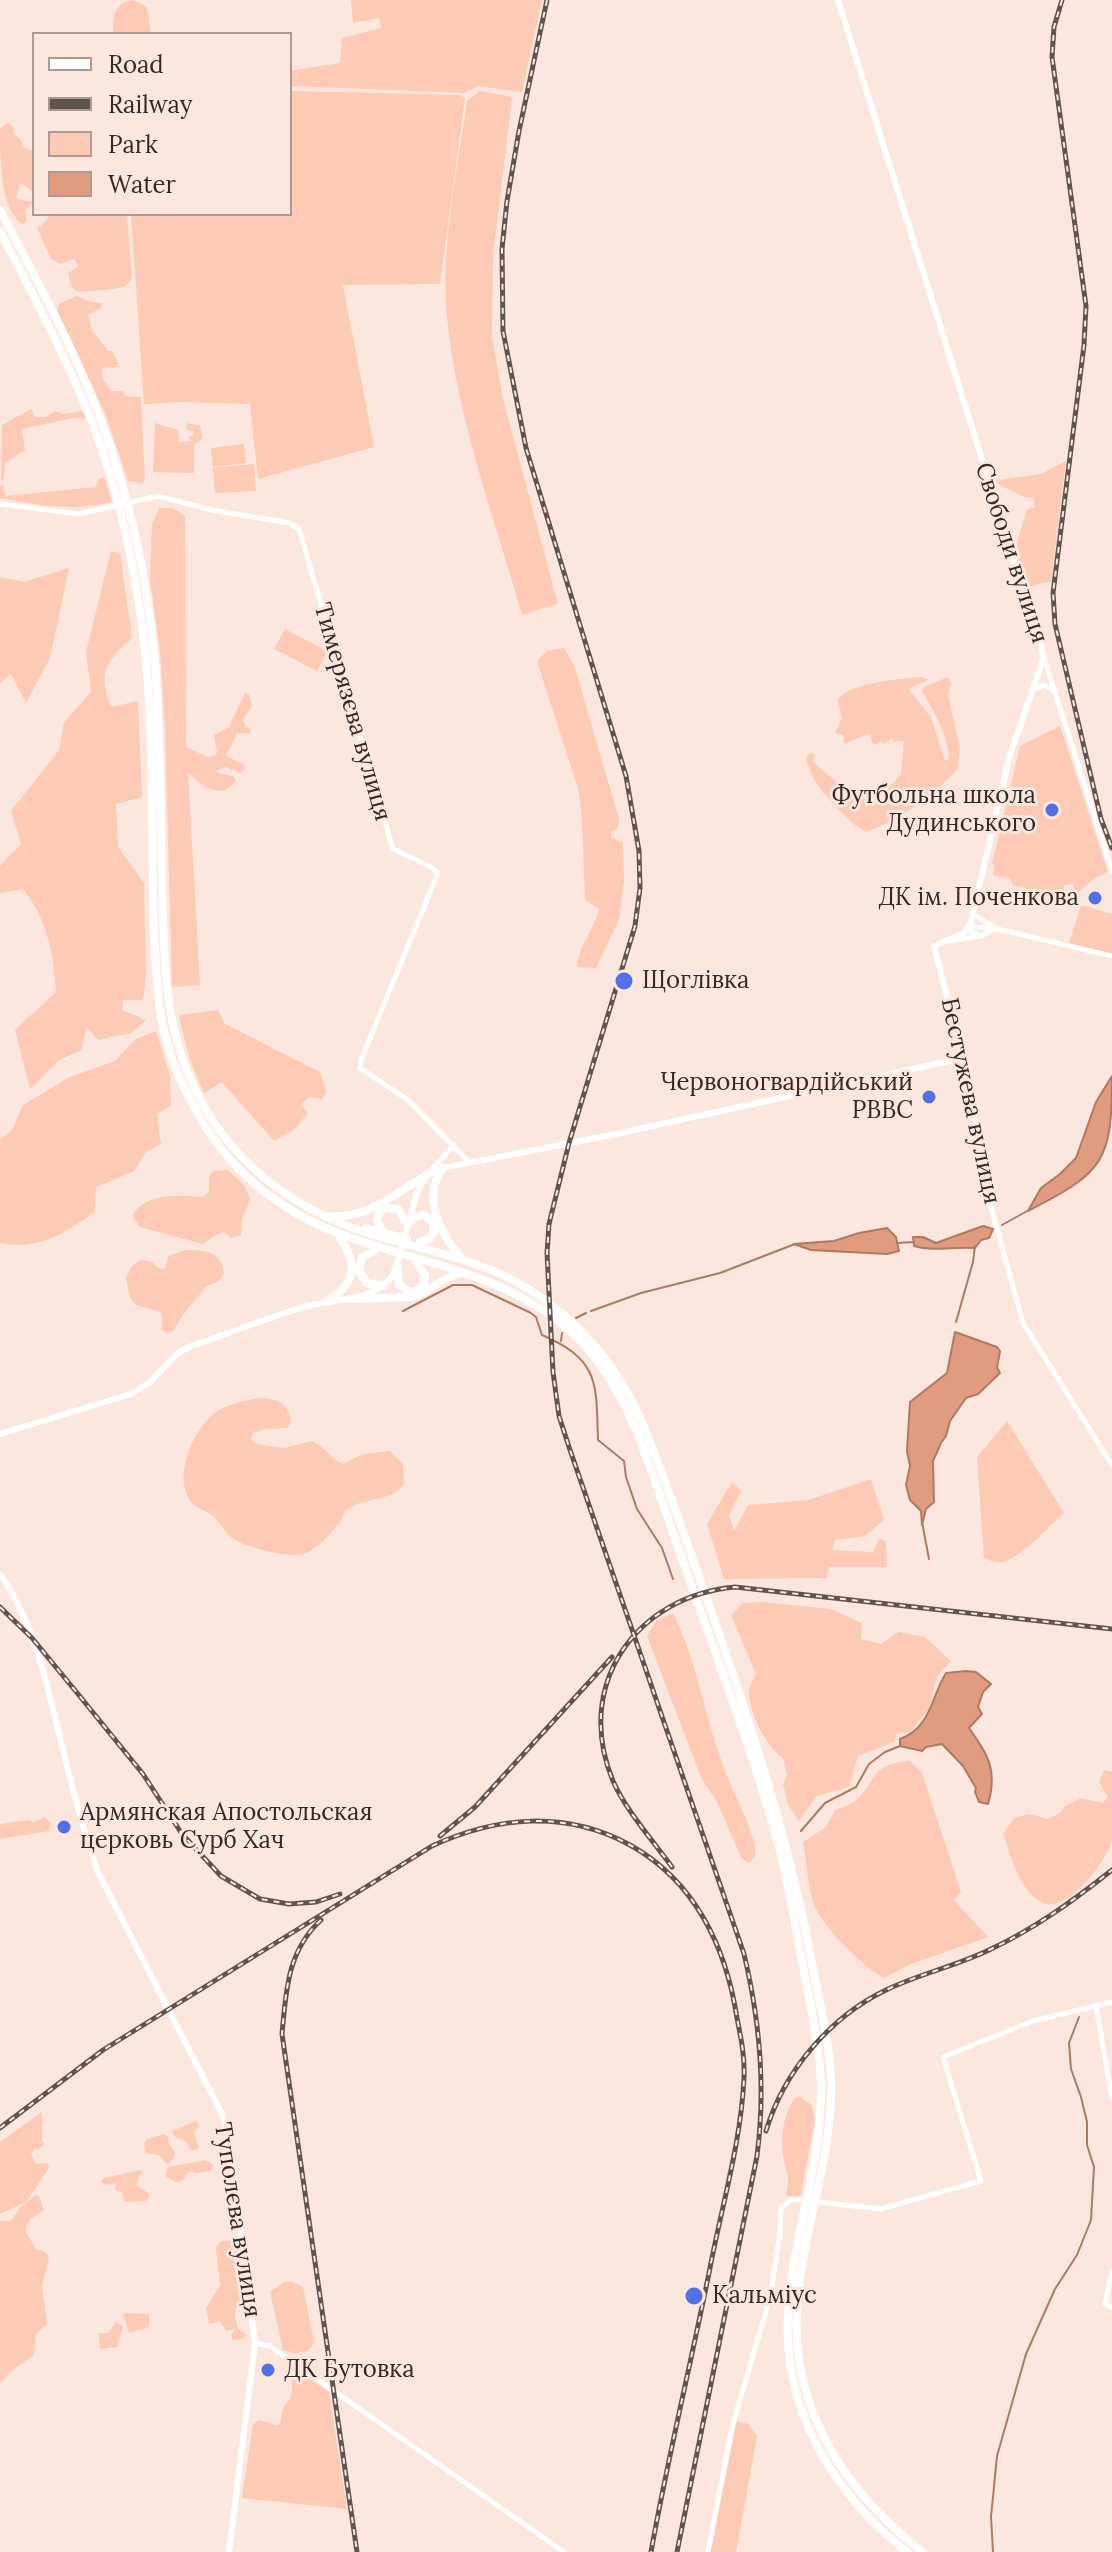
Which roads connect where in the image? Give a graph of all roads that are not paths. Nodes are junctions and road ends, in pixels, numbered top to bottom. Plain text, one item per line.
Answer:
1 (838, 0) edge
2 (0, 210) edge
3 (0, 231) edge
4 (0, 504) edge
5 (144, 601) junction
6 (1044, 657) junction
7 (1033, 690) junction
8 (1056, 694) junction
9 (1112, 871) edge
10 (157, 877) junction
11 (973, 914) junction
12 (968, 928) junction
13 (996, 929) junction
14 (981, 936) junction
15 (951, 941) junction
16 (1112, 956) edge
17 (963, 1058) junction
18 (454, 1145) junction
19 (469, 1162) junction
20 (443, 1168) junction
21 (427, 1175) junction
22 (328, 1215) junction
23 (406, 1227) junction
24 (325, 1228) junction
25 (383, 1232) junction
26 (340, 1238) junction
27 (420, 1242) junction
28 (374, 1251) junction
29 (460, 1256) junction
30 (416, 1262) junction
31 (397, 1264) junction
32 (478, 1265) junction
33 (464, 1272) junction
34 (383, 1286) junction
35 (350, 1299) junction
36 (326, 1302) junction
37 (620, 1387) junction
38 (0, 1434) edge
39 (1112, 1465) edge
40 (0, 1574) edge
41 (702, 1602) junction
42 (1112, 2002) edge
43 (1096, 2006) junction
44 (1112, 2097) edge
45 (812, 2191) junction
46 (808, 2210) junction
47 (1112, 2271) edge
48 (1112, 2308) edge
49 (255, 2343) junction
50 (229, 2552) edge
51 (564, 2552) edge
52 (708, 2552) edge
53 (907, 2552) edge
54 (922, 2552) edge

1 - 6 main road, Свободи вулиця
2 - 5 main road
3 - 5 main road
4 - 18 street, Тимерязєва вулиця
5 - 10 main road
6 - 7 main road, Свободи вулиця
6 - 8 street
7 - 8 street
7 - 11 main road, Свободи вулиця
8 - 9 street
10 - 22 main road
10 - 24 main road
11 - 12 main road, Свободи вулиця
11 - 13 street
12 - 13 street
12 - 14 street
12 - 15 main road
13 - 14 street
13 - 16 street
14 - 15 street
15 - 17 main road, Бестужева вулиця
17 - 19 main road
17 - 39 street, Бестужева вулиця
18 - 19 street
18 - 21 street
19 - 20 main road
20 - 21 main road
20 - 29 main road
21 - 22 main road
21 - 23 main road
22 - 25 main road
22 - 32 main road
23 - 25 main road
23 - 27 main road
23 - 31 main road
24 - 26 main road
24 - 33 main road
25 - 27 main road
26 - 28 main road
26 - 36 main road
27 - 29 main road
28 - 30 main road
28 - 34 main road
29 - 32 main road
30 - 31 main road
30 - 33 main road
31 - 34 main road
32 - 37 main road
33 - 35 main road
33 - 37 main road
34 - 35 main road
35 - 36 main road
36 - 38 main road
37 - 41 main road
40 - 49 main road, Туполєва вулиця
41 - 45 main road
41 - 45 main road
42 - 43 street
43 - 44 street
43 - 52 street
45 - 46 main road
46 - 53 main road
46 - 54 main road
47 - 48 street
49 - 50 main road
49 - 51 street, Туполєва вулиця

